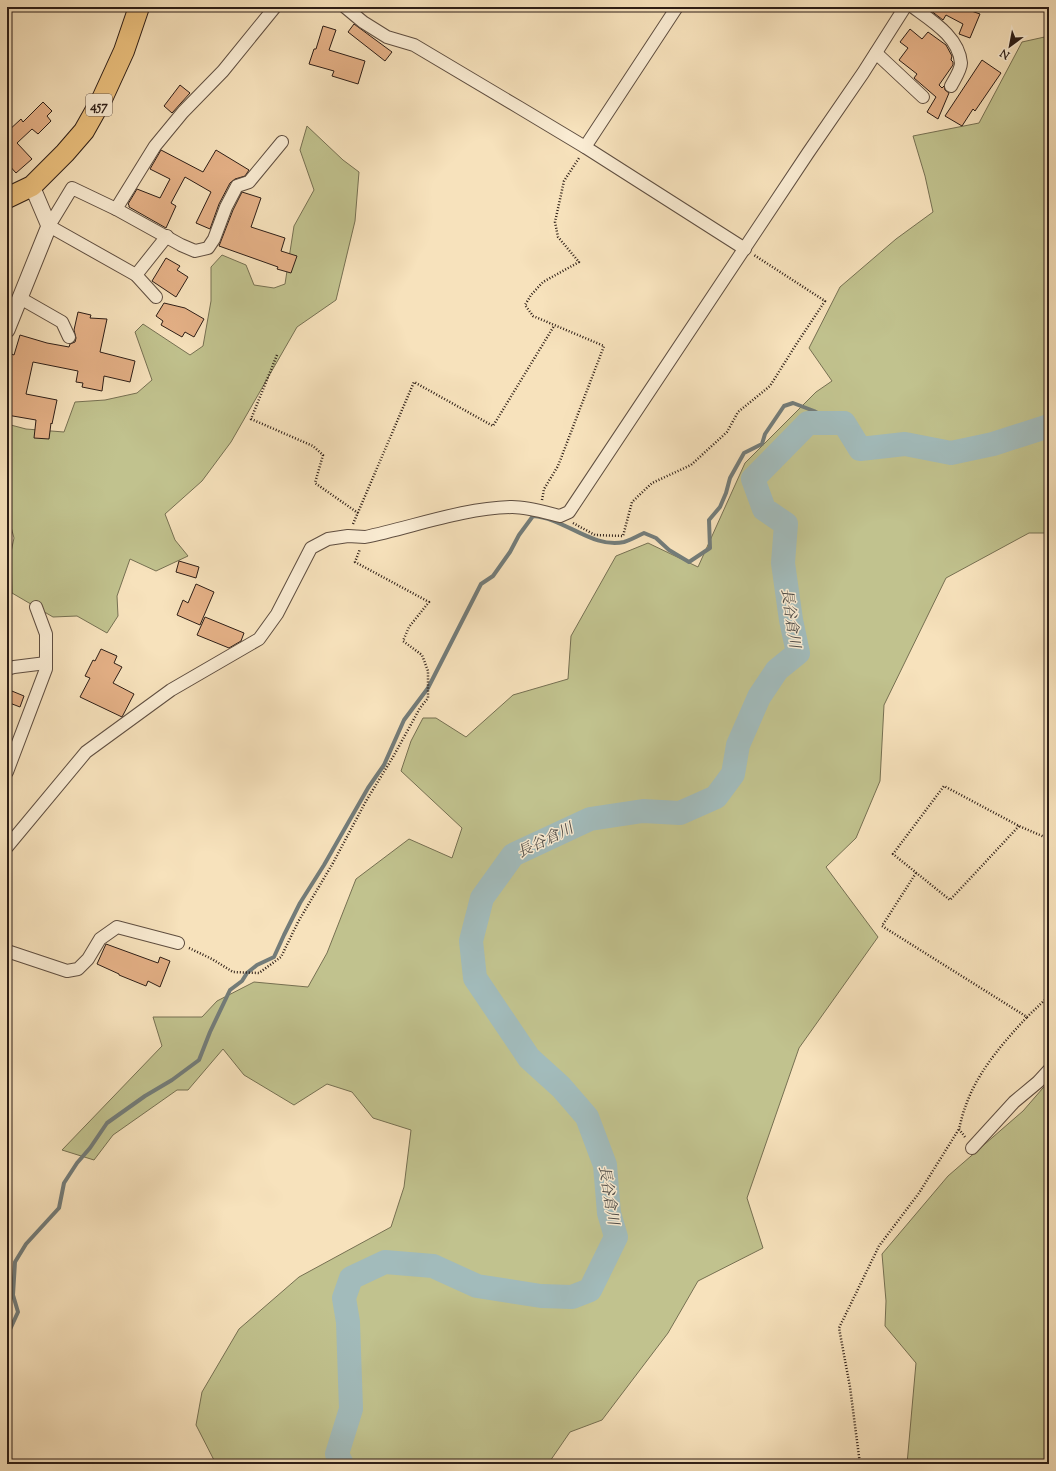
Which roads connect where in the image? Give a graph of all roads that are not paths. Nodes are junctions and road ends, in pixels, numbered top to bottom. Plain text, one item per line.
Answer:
1 (139, 7) edge
2 (275, 7) edge
3 (345, 7) edge
4 (676, 7) edge
5 (905, 7) edge
6 (913, 7) edge
7 (876, 53) junction
8 (951, 86) dead end
9 (923, 97) dead end
10 (282, 142) dead end
11 (585, 147) junction
12 (32, 186) junction
13 (7, 198) edge
14 (116, 209) junction
15 (49, 226) junction
16 (167, 236) junction
17 (745, 249) junction
18 (136, 275) junction
19 (156, 297) dead end
20 (20, 298) junction
21 (7, 330) edge
22 (68, 337) dead end
23 (36, 607) dead end
24 (46, 662) junction
25 (7, 670) edge
26 (7, 772) edge
27 (7, 847) edge
28 (178, 943) road end
29 (7, 950) edge
30 (1049, 1070) edge
31 (972, 1148) road end

1 - 12 highway, 457
2 - 14 street
3 - 11 street
4 - 11 street
5 - 7 street
6 - 8 street
7 - 9 street
7 - 17 street
10 - 16 street
11 - 17 street
12 - 13 highway, 457
12 - 15 street
14 - 15 street
14 - 16 street
15 - 18 street
15 - 20 street
16 - 18 street
17 - 27 street
18 - 19 street
20 - 21 street
20 - 22 street
23 - 24 street
24 - 25 street
24 - 26 street
28 - 29 street
30 - 31 street

